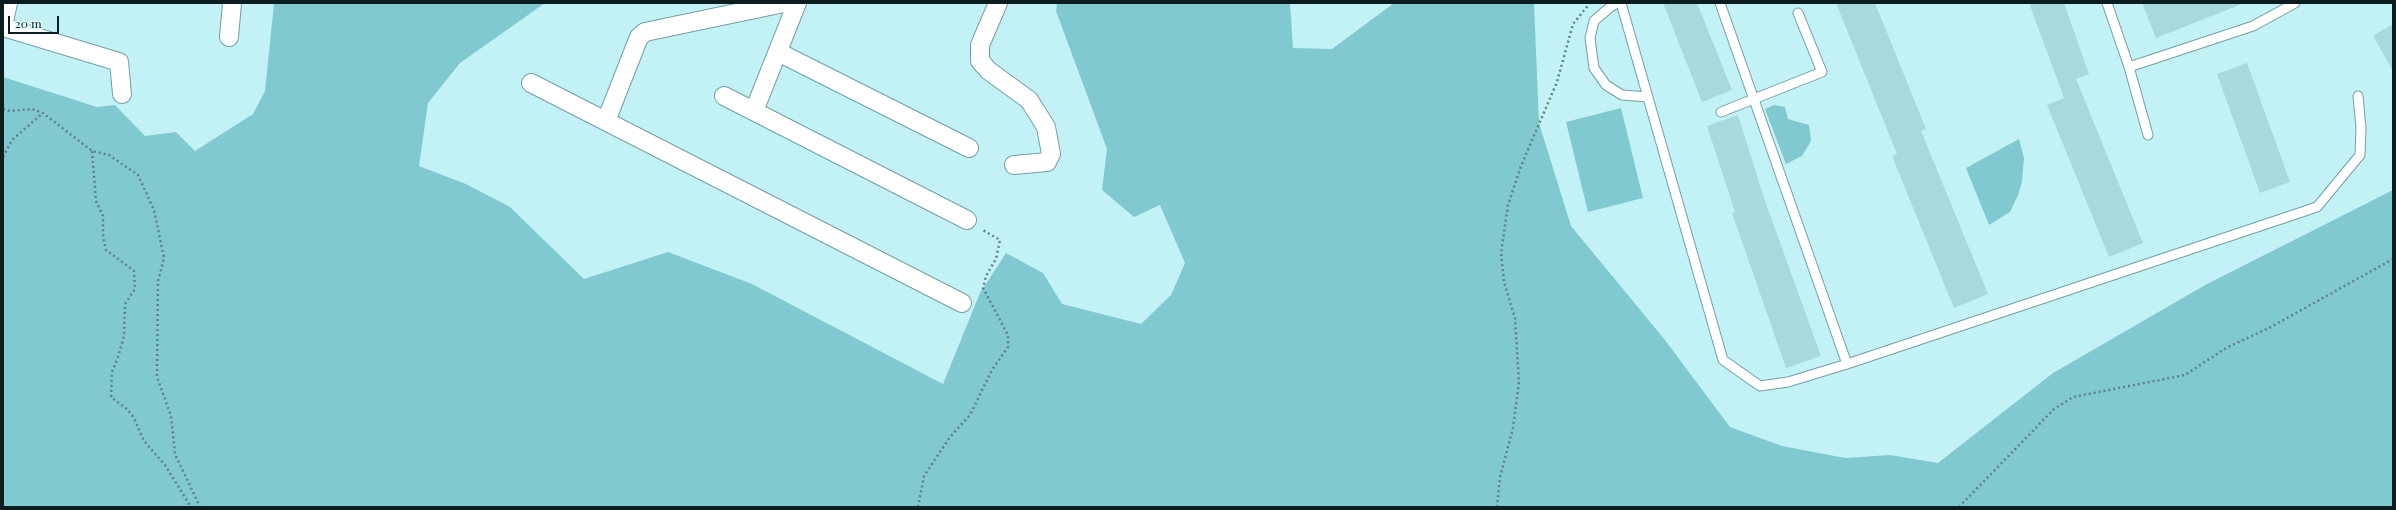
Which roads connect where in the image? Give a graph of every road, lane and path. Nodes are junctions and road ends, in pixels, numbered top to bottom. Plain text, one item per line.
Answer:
1 (8, 3) edge
2 (232, 3) edge
3 (784, 3) edge
4 (797, 3) edge
5 (998, 3) edge
6 (1590, 3) edge
7 (1617, 3) edge
8 (1621, 3) edge
9 (1720, 3) edge
10 (2107, 3) edge
11 (2295, 3) edge
12 (1798, 13) dead end
13 (3, 26) edge
14 (229, 37) dead end
15 (778, 52) junction
16 (2129, 67) junction
17 (531, 83) dead end
18 (122, 94) dead end
19 (724, 96) dead end
20 (2358, 96) dead end
21 (1648, 97) junction
22 (1754, 99) junction
23 (3, 109) edge
24 (754, 111) junction
25 (1721, 112) dead end
26 (43, 113) junction
27 (606, 121) junction
28 (2148, 135) dead end
29 (969, 148) dead end
30 (92, 151) junction
31 (3, 157) edge
32 (1014, 165) dead end
33 (967, 220) joint
34 (2393, 260) edge
35 (962, 302) dead end
36 (1847, 364) junction
37 (191, 507) edge
38 (200, 507) edge
39 (918, 507) edge
40 (1497, 507) edge
41 (1959, 507) edge

1 - 13 street
2 - 14 street
3 - 27 street
4 - 15 street
5 - 32 street
6 - 40 path
7 - 21 lane
8 - 21 lane
9 - 22 lane
10 - 16 lane
11 - 16 lane
12 - 22 lane
13 - 18 street
15 - 24 street
15 - 29 street
16 - 28 lane
17 - 27 street
19 - 24 street
20 - 36 lane
21 - 36 lane
22 - 25 lane
22 - 36 lane
23 - 26 path
24 - 33 street
26 - 30 path
26 - 31 path
27 - 35 street
30 - 37 path
30 - 38 path
33 - 39 path
34 - 41 path

